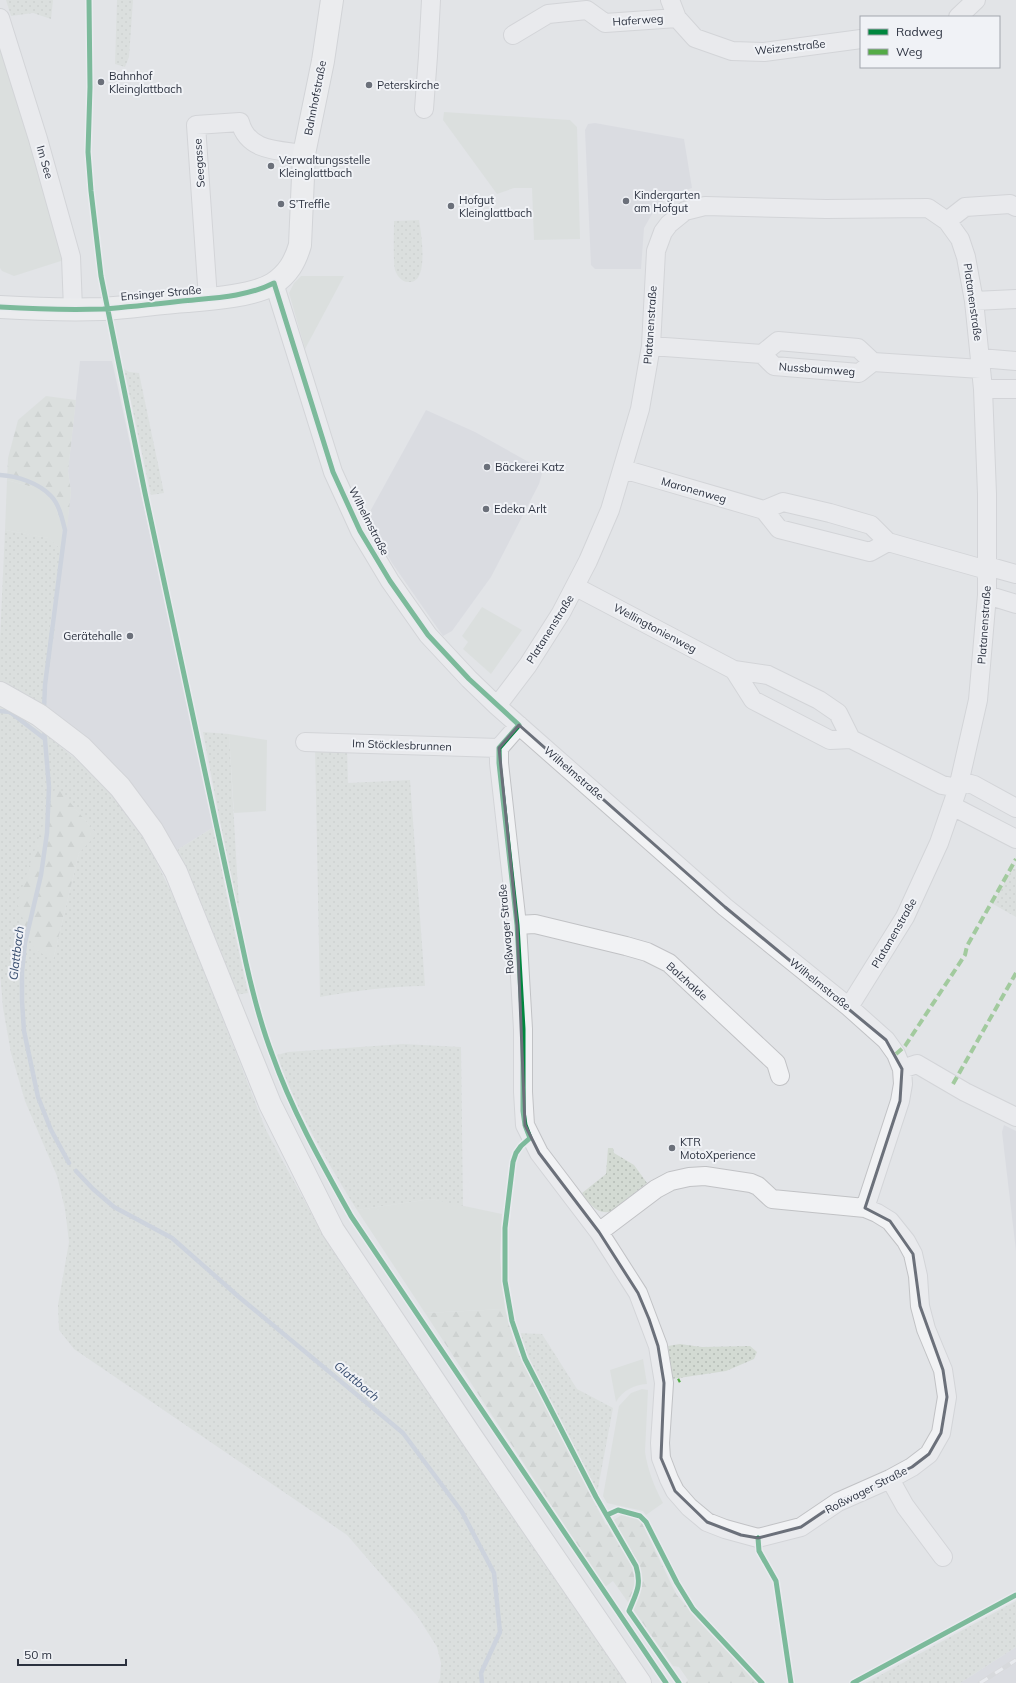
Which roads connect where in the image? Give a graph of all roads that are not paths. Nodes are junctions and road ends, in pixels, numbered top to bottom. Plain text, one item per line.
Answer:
1 (332, 0) edge
2 (431, 0) edge
3 (670, 0) edge
4 (976, 0) edge
5 (959, 16) edge
6 (0, 18) edge
7 (676, 18) junction
8 (513, 34) dead end
9 (860, 39) edge
10 (424, 108) dead end
11 (304, 154) junction
12 (1016, 207) edge
13 (947, 220) junction
14 (274, 283) junction
15 (208, 299) junction
16 (1016, 299) edge
17 (974, 301) junction
18 (0, 306) edge
19 (73, 309) junction
20 (651, 346) junction
21 (762, 354) junction
22 (1016, 361) edge
23 (873, 362) junction
24 (981, 364) junction
25 (983, 389) junction
26 (1016, 389) edge
27 (623, 470) junction
28 (764, 510) junction
29 (888, 542) junction
30 (987, 568) junction
31 (1016, 574) edge
32 (576, 586) junction
33 (987, 595) junction
34 (1016, 604) edge
35 (734, 670) junction
36 (0, 693) edge
37 (497, 706) junction
38 (519, 725) junction
39 (851, 739) junction
40 (305, 742) dead end
41 (500, 748) junction
42 (959, 785) junction
43 (952, 808) junction
44 (1016, 808) edge
45 (1016, 839) edge
46 (517, 925) junction
47 (849, 1007) junction
48 (902, 1069) junction
49 (780, 1076) dead end
50 (1016, 1117) edge
51 (865, 1208) junction
52 (599, 1232) junction
53 (890, 1479) junction
54 (943, 1557) dead end
55 (640, 1683) edge

1 - 11 main road, Bahnhofstraße
2 - 10 street
3 - 7 street, Weizenstraße
4 - 5 street
6 - 19 street, Im See
7 - 8 street, Haferweg
7 - 9 street, Weizenstraße
11 - 14 main road, Bahnhofstraße
11 - 15 street, Seegasse
12 - 13 street
13 - 17 street, Platanenstraße
13 - 20 street, Platanenstraße
14 - 15 main road, Ensinger Straße
14 - 37 street, Wilhelmstraße
15 - 19 main road, Ensinger Straße
16 - 17 street
17 - 24 street, Platanenstraße
18 - 19 main road, Ensinger Straße
20 - 21 street
20 - 27 street, Platanenstraße
21 - 23 street, Nussbaumweg
21 - 23 street, Nussbaumweg
22 - 24 street
23 - 24 street
24 - 25 street, Platanenstraße
25 - 26 street
25 - 30 street, Platanenstraße
27 - 28 street, Maronenweg
27 - 32 street, Platanenstraße
28 - 29 street
28 - 29 street
29 - 30 street
30 - 31 street
30 - 33 street, Platanenstraße
32 - 35 street, Wellingtonienweg
32 - 37 street, Platanenstraße
33 - 34 street
33 - 42 street, Platanenstraße
35 - 39 street, Wellingtonienweg
35 - 39 street, Wellingtonienweg
36 - 55 main road
37 - 38 street, Wilhelmstraße
38 - 41 street
38 - 47 street, Wilhelmstraße
39 - 42 street, Wellingtonienweg
40 - 41 street, Im Stöcklesbrunnen
41 - 46 street, Roßwager Straße
42 - 43 street, Platanenstraße
42 - 44 street, Wellingtonienweg
43 - 45 street
43 - 47 street, Platanenstraße
46 - 49 street, Balzhalde
46 - 52 street, Roßwager Straße
47 - 48 street, Wilhelmstraße
48 - 50 street
48 - 51 street, Wilhelmstraße
51 - 52 street, Roßwager Straße
51 - 53 street, Roßwager Straße
52 - 53 street, Roßwager Straße
53 - 54 street

